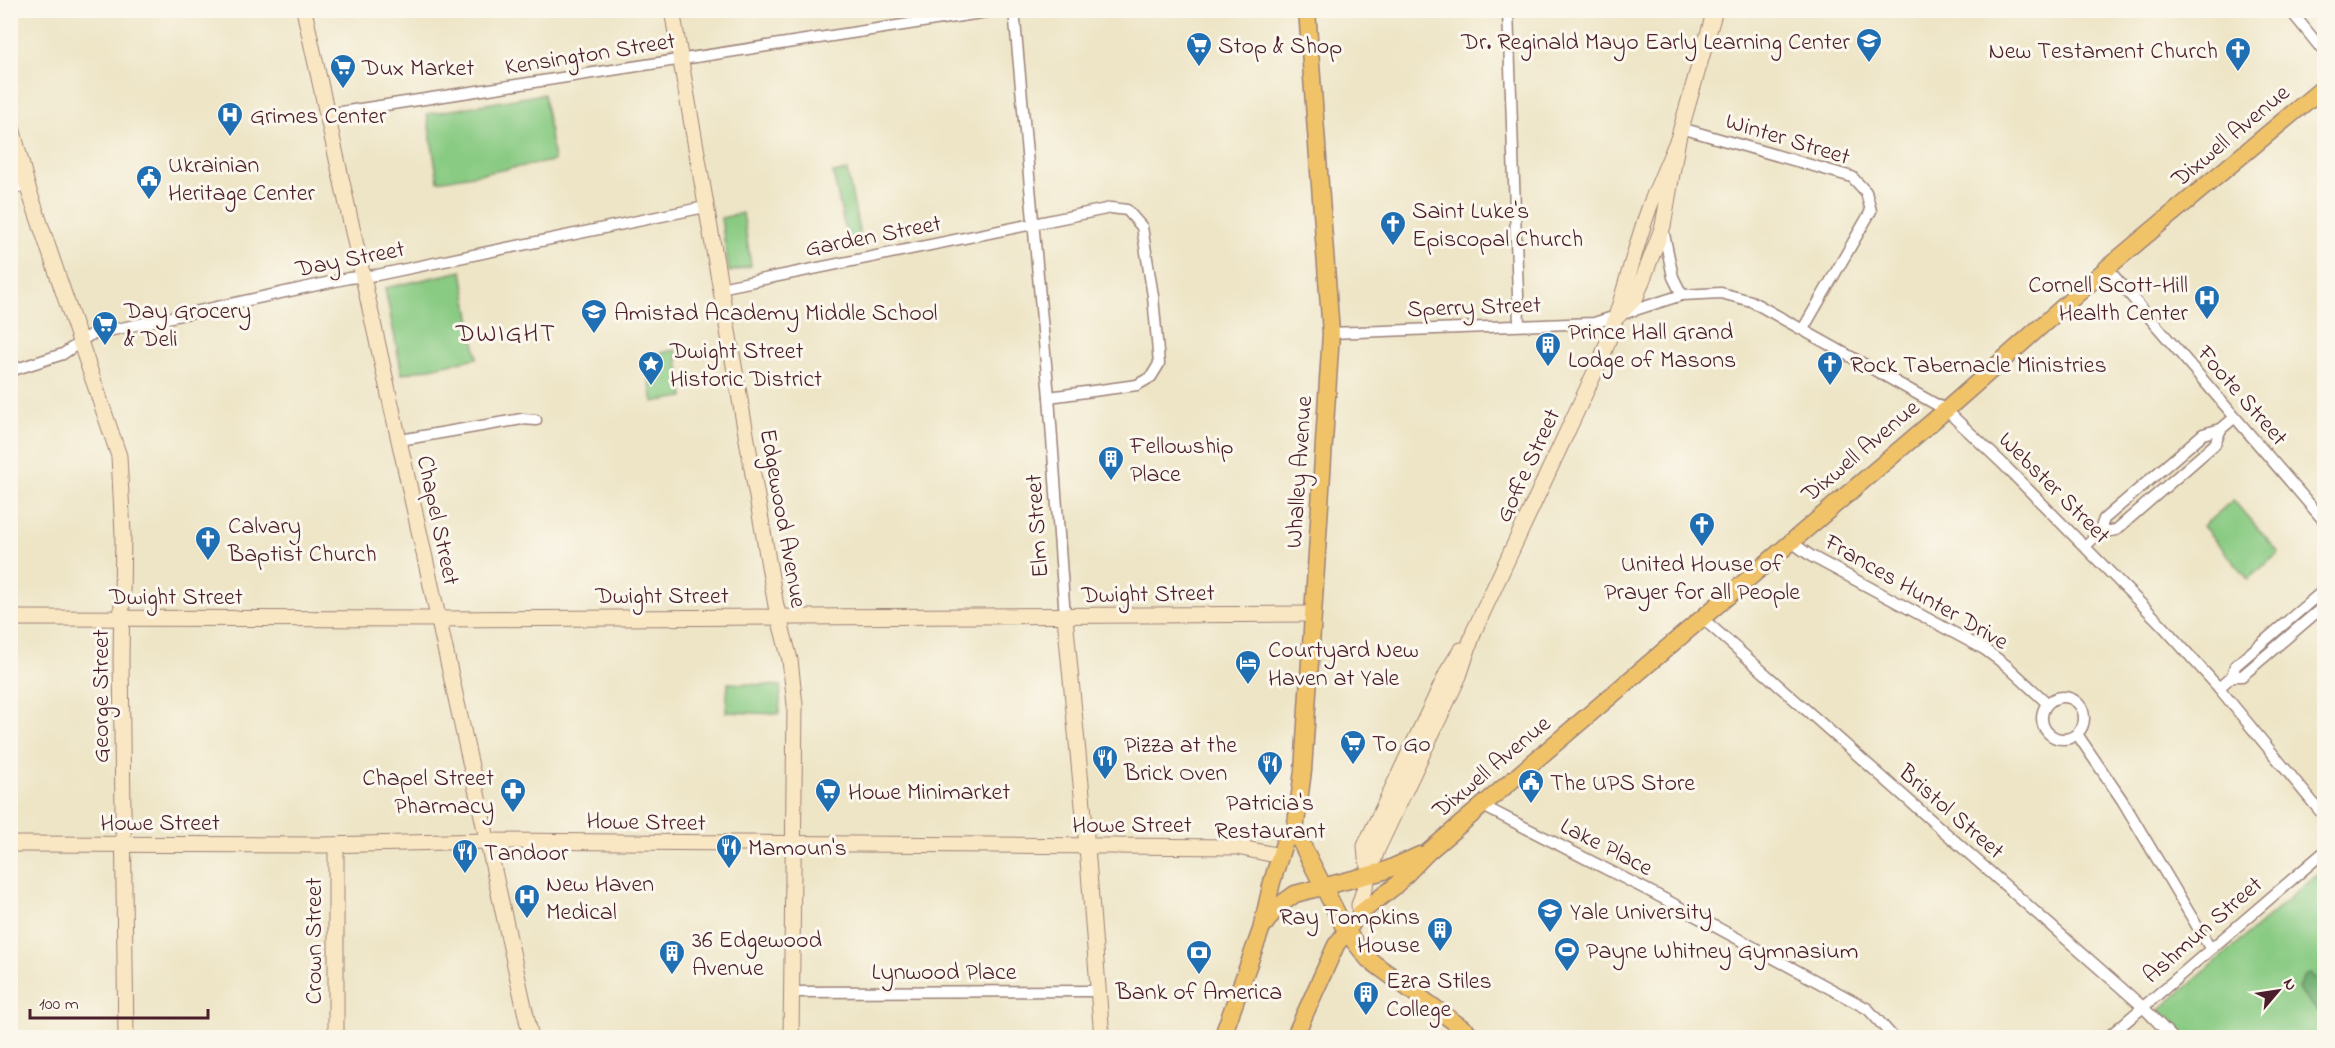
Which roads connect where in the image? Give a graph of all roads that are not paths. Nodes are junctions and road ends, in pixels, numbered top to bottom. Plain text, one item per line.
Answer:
1 (304, 10) edge
2 (672, 10) edge
3 (1000, 10) edge
4 (1014, 10) edge
5 (1308, 10) edge
6 (1508, 10) edge
7 (1715, 10) edge
8 (2290, 10) edge
9 (2325, 52) edge
10 (680, 61) junction
11 (2325, 87) edge
12 (328, 114) junction
13 (10, 120) edge
14 (1680, 133) junction
15 (27, 185) junction
16 (10, 189) edge
17 (705, 207) junction
18 (1034, 224) junction
19 (1663, 226) junction
20 (2107, 268) junction
21 (362, 277) junction
22 (720, 288) junction
23 (1682, 295) junction
24 (1618, 316) junction
25 (1519, 324) junction
26 (1803, 329) junction
27 (1331, 333) junction
28 (80, 343) junction
29 (10, 371) edge
30 (1049, 397) junction
31 (1946, 410) junction
32 (2234, 418) junction
33 (536, 420) dead end
34 (2221, 429) junction
35 (400, 440) junction
36 (2325, 521) edge
37 (2099, 533) junction
38 (1790, 541) junction
39 (2085, 546) junction
40 (2325, 590) edge
41 (2325, 606) edge
42 (1313, 614) junction
43 (778, 617) junction
44 (1065, 617) junction
45 (10, 618) edge
46 (1702, 618) junction
47 (122, 619) junction
48 (437, 619) junction
49 (2232, 676) junction
50 (2219, 688) junction
51 (2047, 703) junction
52 (2077, 734) junction
53 (1483, 806) junction
54 (2325, 816) edge
55 (1294, 831) junction
56 (487, 841) junction
57 (10, 844) edge
58 (123, 844) junction
59 (336, 845) junction
60 (792, 845) junction
61 (1087, 847) junction
62 (1428, 852) junction
63 (2325, 852) edge
64 (1280, 856) junction
65 (1371, 873) junction
66 (1322, 886) junction
67 (1359, 915) junction
68 (1261, 930) junction
69 (1346, 932) junction
70 (2210, 948) junction
71 (1099, 991) junction
72 (790, 992) junction
73 (2143, 1007) junction
74 (126, 1038) edge
75 (336, 1038) edge
76 (531, 1038) edge
77 (791, 1038) edge
78 (1102, 1038) edge
79 (1222, 1038) edge
80 (1294, 1038) edge
81 (1476, 1038) edge
82 (1894, 1038) edge
83 (2108, 1038) edge
84 (2172, 1038) edge

1 - 12 main road, Chapel Street
2 - 10 main road, Edgewood Avenue
3 - 10 street, Kensington Street
4 - 18 street, Elm Street
5 - 27 main road, Whalley Avenue
6 - 25 street
7 - 14 main road, Goffe Street
8 - 9 street
10 - 12 street, Kensington Street
10 - 17 main road, Edgewood Avenue
11 - 20 main road, Dixwell Avenue
12 - 21 main road, Chapel Street
13 - 15 main road, George Street
14 - 19 main road, Goffe Street
14 - 24 main road, Goffe Street
14 - 26 street, Winter Street
15 - 16 street
15 - 28 main road, George Street
17 - 21 street, Day Street
17 - 22 main road, Edgewood Avenue
18 - 22 street, Garden Street
18 - 30 street, Elm Street
18 - 30 street, Garden Street
19 - 23 street
19 - 24 main road, Goffe Street
20 - 31 main road, Dixwell Avenue
20 - 32 street, Foote Street
21 - 28 street, Day Street
21 - 35 main road, Chapel Street
22 - 43 main road, Edgewood Avenue
23 - 24 street, Webster Street
23 - 26 street, Webster Street
24 - 25 street, Sperry Street
24 - 65 main road, Goffe Street
25 - 27 street, Sperry Street
26 - 31 street, Webster Street
27 - 42 main road, Whalley Avenue
28 - 29 street, Day Street
28 - 47 main road, George Street
30 - 44 street, Elm Street
31 - 38 main road, Dixwell Avenue
31 - 39 street, Webster Street
32 - 34 street
32 - 36 street, Foote Street
33 - 35 street
34 - 37 street
34 - 37 street
35 - 48 main road, Chapel Street
37 - 39 street
38 - 46 main road, Dixwell Avenue
38 - 51 street, Frances Hunter Drive
39 - 50 street, Webster Street
40 - 49 street
41 - 49 street
42 - 44 main road, Dwight Street
42 - 55 main road, Whalley Avenue
43 - 44 main road, Dwight Street
43 - 48 main road, Dwight Street
43 - 60 main road, Edgewood Avenue
44 - 61 main road, Elm Street
45 - 47 main road, Dwight Street
46 - 53 main road, Dixwell Avenue
46 - 73 street, Bristol Street
47 - 48 main road, Dwight Street
47 - 58 main road, George Street
48 - 56 main road, Chapel Street
49 - 50 street
50 - 54 street, Webster Street
51 - 52 street
51 - 52 street
52 - 70 street
53 - 62 main road, Dixwell Avenue
53 - 82 street, Lake Place
55 - 64 main road, Whalley Avenue
55 - 66 main road
56 - 59 main road, Howe Street
56 - 60 main road, Howe Street
56 - 76 main road, Chapel Street
57 - 58 main road, Howe Street
58 - 59 main road, Howe Street
58 - 74 main road, George Street
59 - 75 main road, Crown Street
60 - 61 main road, Howe Street
60 - 72 main road, Edgewood Avenue
61 - 64 main road, Howe Street
61 - 71 main road, Elm Street
62 - 65 main road, Dixwell Avenue
62 - 67 main road, Dixwell Avenue
63 - 70 street, Ashmun Street
64 - 68 main road, Whalley Avenue
65 - 66 main road, Dixwell Avenue
65 - 67 main road, Goffe Street
66 - 68 main road, Dixwell Avenue
66 - 69 main road
67 - 69 main road, Dixwell Avenue
68 - 79 main road
69 - 80 main road, Dixwell Avenue
69 - 81 main road
70 - 73 street, Ashmun Street
71 - 72 street, Lynwood Place
71 - 78 main road, Elm Street
72 - 77 main road, Edgewood Avenue
73 - 83 street, Ashmun Street
73 - 84 street, Bristol Street

